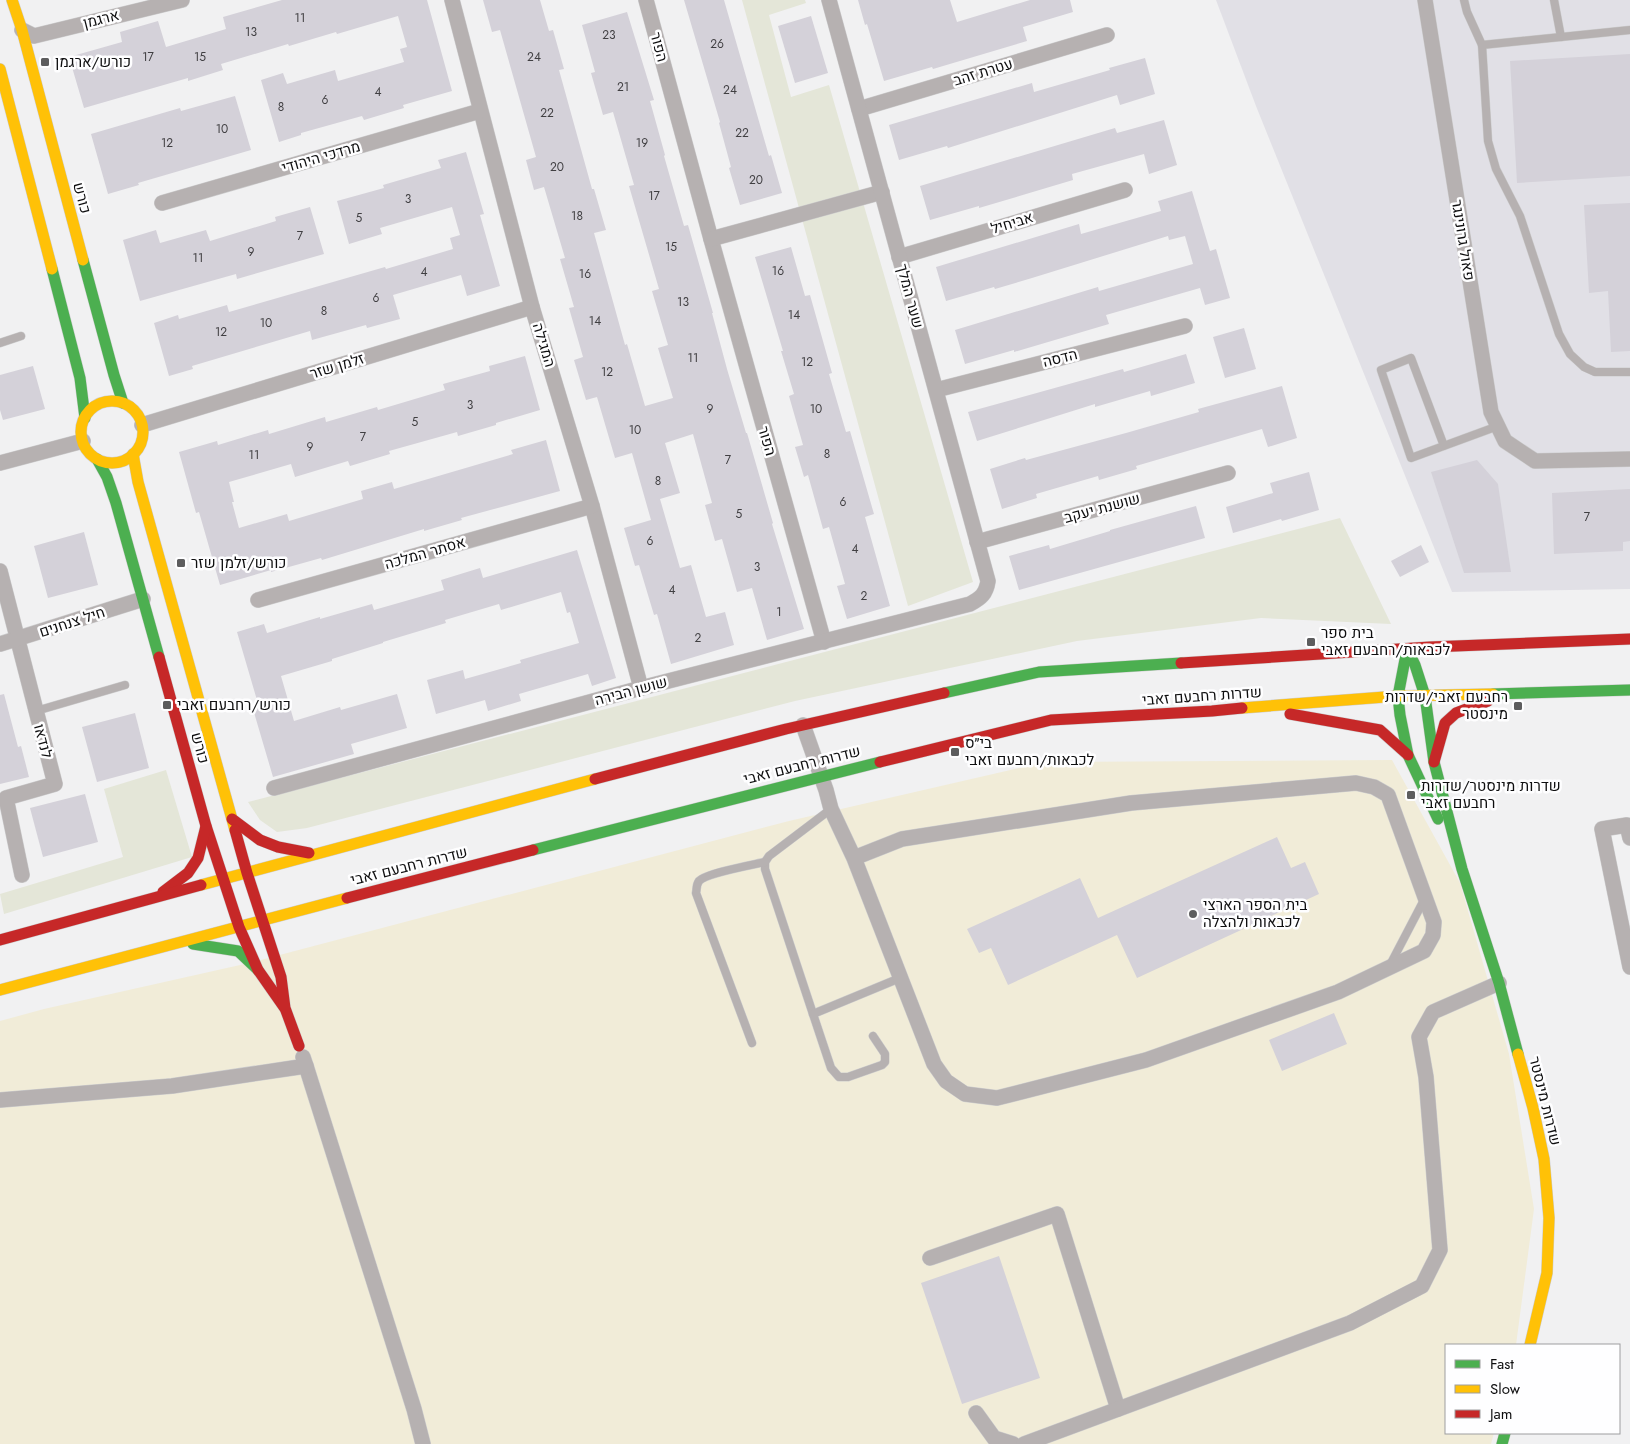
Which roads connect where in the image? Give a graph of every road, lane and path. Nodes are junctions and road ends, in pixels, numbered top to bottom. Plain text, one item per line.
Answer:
1 (4, 0) edge
2 (12, 0) edge
3 (182, 0) edge
4 (452, 0) edge
5 (646, 0) edge
6 (828, 0) edge
7 (1425, 0) edge
8 (1464, 0) edge
9 (1554, 0) edge
10 (0, 2) edge
11 (22, 30) junction
12 (1630, 30) edge
13 (1107, 35) dead end
14 (1561, 37) junction
15 (1482, 45) junction
16 (0, 69) edge
17 (859, 110) junction
18 (480, 111) junction
19 (1124, 190) dead end
20 (882, 192) junction
21 (162, 203) dead end
22 (711, 239) junction
23 (899, 257) junction
24 (532, 307) junction
25 (1185, 326) dead end
26 (21, 336) dead end
27 (0, 343) edge
28 (1630, 372) edge
29 (936, 390) junction
30 (123, 403) junction
31 (85, 418) junction
32 (142, 425) junction
33 (1498, 426) junction
34 (83, 441) junction
35 (1444, 446) junction
36 (133, 454) junction
37 (1630, 458) edge
38 (97, 459) junction
39 (0, 463) edge
40 (1228, 473) dead end
41 (592, 506) junction
42 (977, 542) junction
43 (0, 571) edge
44 (985, 593) joint
45 (143, 599) junction
46 (258, 600) dead end
47 (4, 605) edge
48 (1630, 639) edge
49 (17, 640) junction
50 (824, 642) junction
51 (0, 644) edge
52 (1407, 649) junction
53 (125, 685) dead end
54 (641, 688) junction
55 (1630, 690) edge
56 (1506, 694) junction
57 (1398, 696) junction
58 (1425, 696) junction
59 (1246, 707) junction
60 (36, 711) junction
61 (803, 725) junction
62 (1408, 755) junction
63 (1434, 762) junction
64 (821, 776) junction
65 (274, 788) dead end
66 (831, 809) junction
67 (232, 819) junction
68 (206, 826) junction
69 (1630, 838) edge
70 (316, 854) junction
71 (854, 858) junction
72 (766, 862) junction
73 (1462, 869) junction
74 (247, 873) junction
75 (22, 875) dead end
76 (223, 879) junction
77 (1425, 898) junction
78 (152, 899) junction
79 (261, 920) junction
80 (239, 927) junction
81 (0, 940) edge
82 (183, 942) junction
83 (1630, 967) edge
84 (1388, 969) junction
85 (258, 970) junction
86 (900, 978) junction
87 (1499, 983) junction
88 (0, 990) edge
89 (285, 1008) junction
90 (813, 1014) junction
91 (873, 1036) dead end
92 (752, 1043) dead end
93 (299, 1046) joint
94 (306, 1066) junction
95 (0, 1100) edge
96 (930, 1258) dead end
97 (1530, 1344) edge
98 (1118, 1409) junction
99 (976, 1413) dead end
100 (423, 1444) edge
101 (1012, 1444) edge
102 (1024, 1444) edge

1 - 10 main road
2 - 11 main road, כורש
3 - 11 street, ארגמן
4 - 18 street, המגילה
5 - 22 street, הפור
6 - 17 street, שער המלך
7 - 33 street, פאול גרונינגר
8 - 15 lane
9 - 14 lane
11 - 30 main road, כורש
12 - 14 lane
13 - 17 street, עטרת זהב
14 - 15 lane
15 - 28 lane
16 - 31 main road
17 - 20 street, שער המלך
18 - 21 street, מרדכי היהודי
18 - 24 street, המגילה
19 - 23 street, אביחיל
20 - 22 street
20 - 23 street, שער המלך
22 - 50 street, הפור
23 - 29 street, שער המלך
24 - 32 street, זלמן שזר
24 - 41 street, המגילה
25 - 29 street, הדסה
26 - 27 lane
29 - 42 street, שער המלך
30 - 31 main road
30 - 32 main road
31 - 34 main road
32 - 36 main road
33 - 35 lane
33 - 37 street, פאול גרונינגר
34 - 38 main road
34 - 39 street
35 - 35 lane
36 - 38 main road
36 - 67 main road, כורש
38 - 45 main road, כורש
40 - 42 street, שושנת יעקב
41 - 46 street, אסתר המלכה
41 - 54 street, המגילה
42 - 44 street, שער המלך
43 - 47 street, לנדאו
44 - 50 street, שושן הבירה
45 - 49 street, חיל צנחנים
45 - 68 main road, כורש
47 - 49 street, לנדאו
48 - 52 main road
49 - 51 street, חיל צנחנים
49 - 60 street, לנדאו
50 - 54 street, שושן הבירה
52 - 57 main road, שדרות מינסטר
52 - 58 main road, שדרות מינסטר
52 - 61 main road
53 - 60 lane
54 - 65 street, שושן הבירה
55 - 56 main road, שדרות רחבעם זאבי
56 - 58 main road, שדרות רחבעם זאבי
56 - 63 main road
57 - 58 main road, שדרות רחבעם זאבי
57 - 59 main road, שדרות רחבעם זאבי
57 - 62 main road, שדרות מינסטר
58 - 63 main road, שדרות מינסטר
59 - 62 main road
59 - 64 main road, שדרות רחבעם זאבי
60 - 75 street, לנדאו
61 - 64 street
61 - 70 main road
62 - 73 main road, שדרות מינסטר
63 - 73 main road, שדרות מינסטר
64 - 66 street
64 - 79 main road, שדרות רחבעם זאבי
66 - 71 street
66 - 72 lane
67 - 70 main road
67 - 74 main road, כורש
68 - 76 main road, כורש
68 - 78 main road
69 - 83 street
70 - 74 main road
71 - 77 street
71 - 86 street
72 - 90 lane
72 - 92 lane
73 - 87 main road, שדרות מינסטר
74 - 76 main road
74 - 79 main road, כורש
76 - 78 main road
76 - 80 main road, כורש
77 - 84 lane
77 - 84 street
78 - 81 main road
79 - 80 main road, שדרות רחבעם זאבי
79 - 89 main road, כורש
80 - 82 main road, שדרות רחבעם זאבי
80 - 85 main road, כורש
82 - 85 main road
82 - 88 main road, שדרות רחבעם זאבי
84 - 86 street
85 - 89 main road, כורש
86 - 90 lane
87 - 97 main road, שדרות מינסטר
87 - 98 street
89 - 93 main road, כורש
90 - 91 lane
93 - 94 street
94 - 95 street
94 - 100 street
96 - 98 street
98 - 102 street
99 - 101 street

